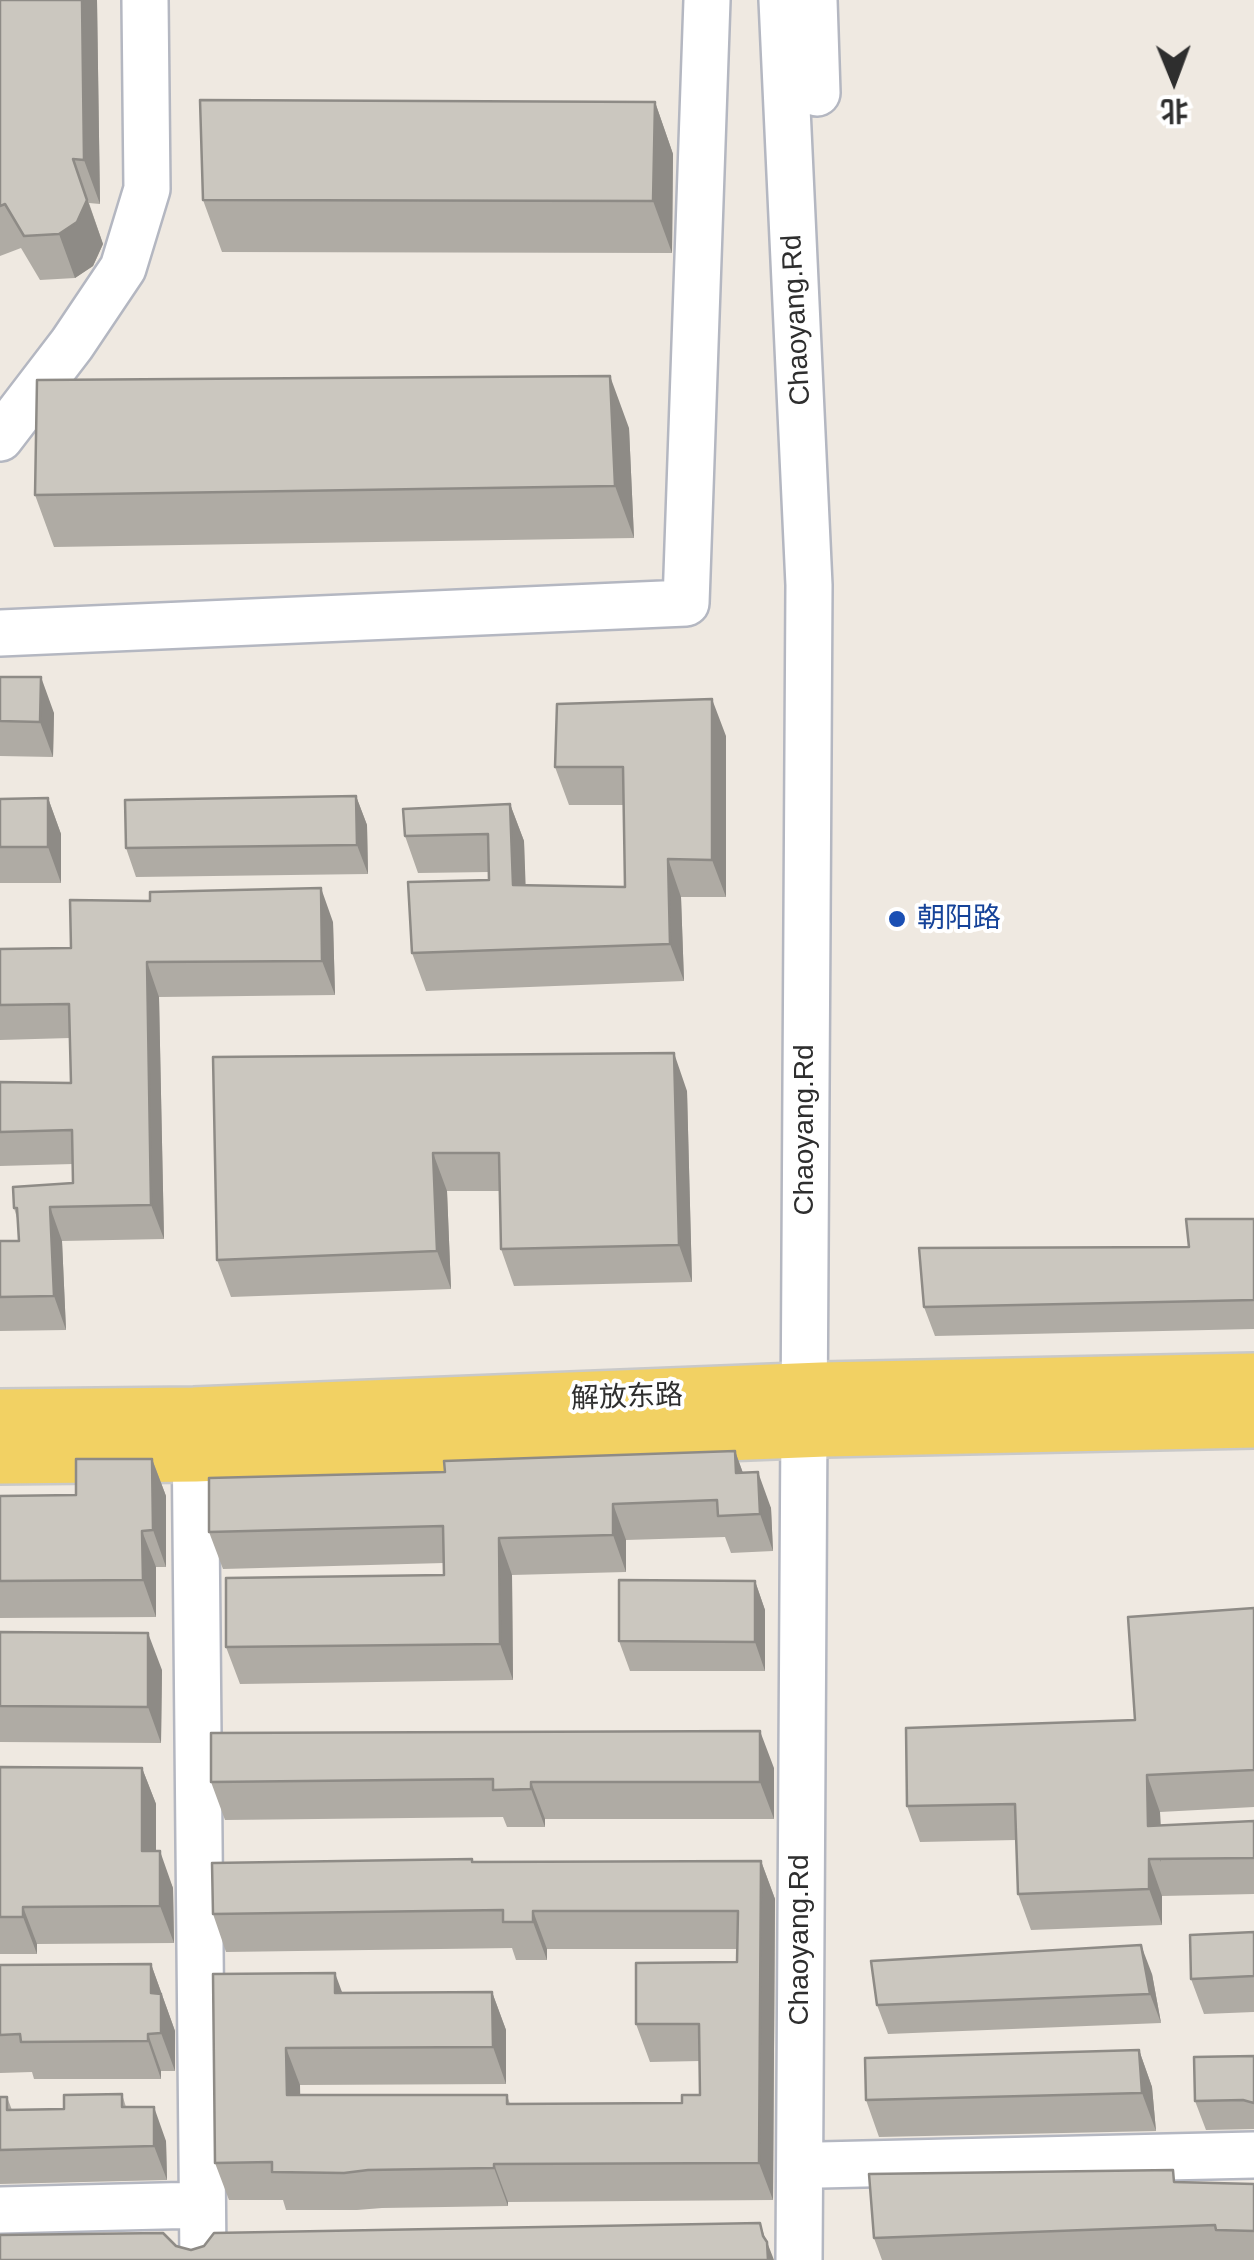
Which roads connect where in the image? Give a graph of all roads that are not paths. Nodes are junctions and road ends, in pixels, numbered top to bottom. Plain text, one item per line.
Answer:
1 (144, 0) edge
2 (707, 0) edge
3 (782, 0) edge
4 (814, 0) edge
5 (4, 428) edge
6 (0, 633) edge
7 (1254, 1382) edge
8 (813, 1410) junction
9 (0, 1417) edge
10 (1254, 1420) edge
11 (195, 1434) junction
12 (0, 1456) edge
13 (1254, 2155) edge
14 (820, 2165) junction
15 (202, 2204) junction
16 (0, 2210) edge
17 (204, 2260) edge
18 (798, 2260) edge
19 (820, 2260) edge

1 - 5 street
2 - 6 street
3 - 8 street, Chaoyang.Rd
4 - 8 street, Chaoyang.Rd
7 - 8 main road, 解放东路
8 - 10 main road, 解放东路
8 - 11 main road, 解放东路
8 - 14 street, Chaoyang.Rd
8 - 18 street, Chaoyang.Rd
9 - 11 main road, 解放东路
11 - 12 main road, 解放东路
11 - 15 street
13 - 14 street
14 - 19 street, Chaoyang.Rd
15 - 16 street
15 - 17 street

